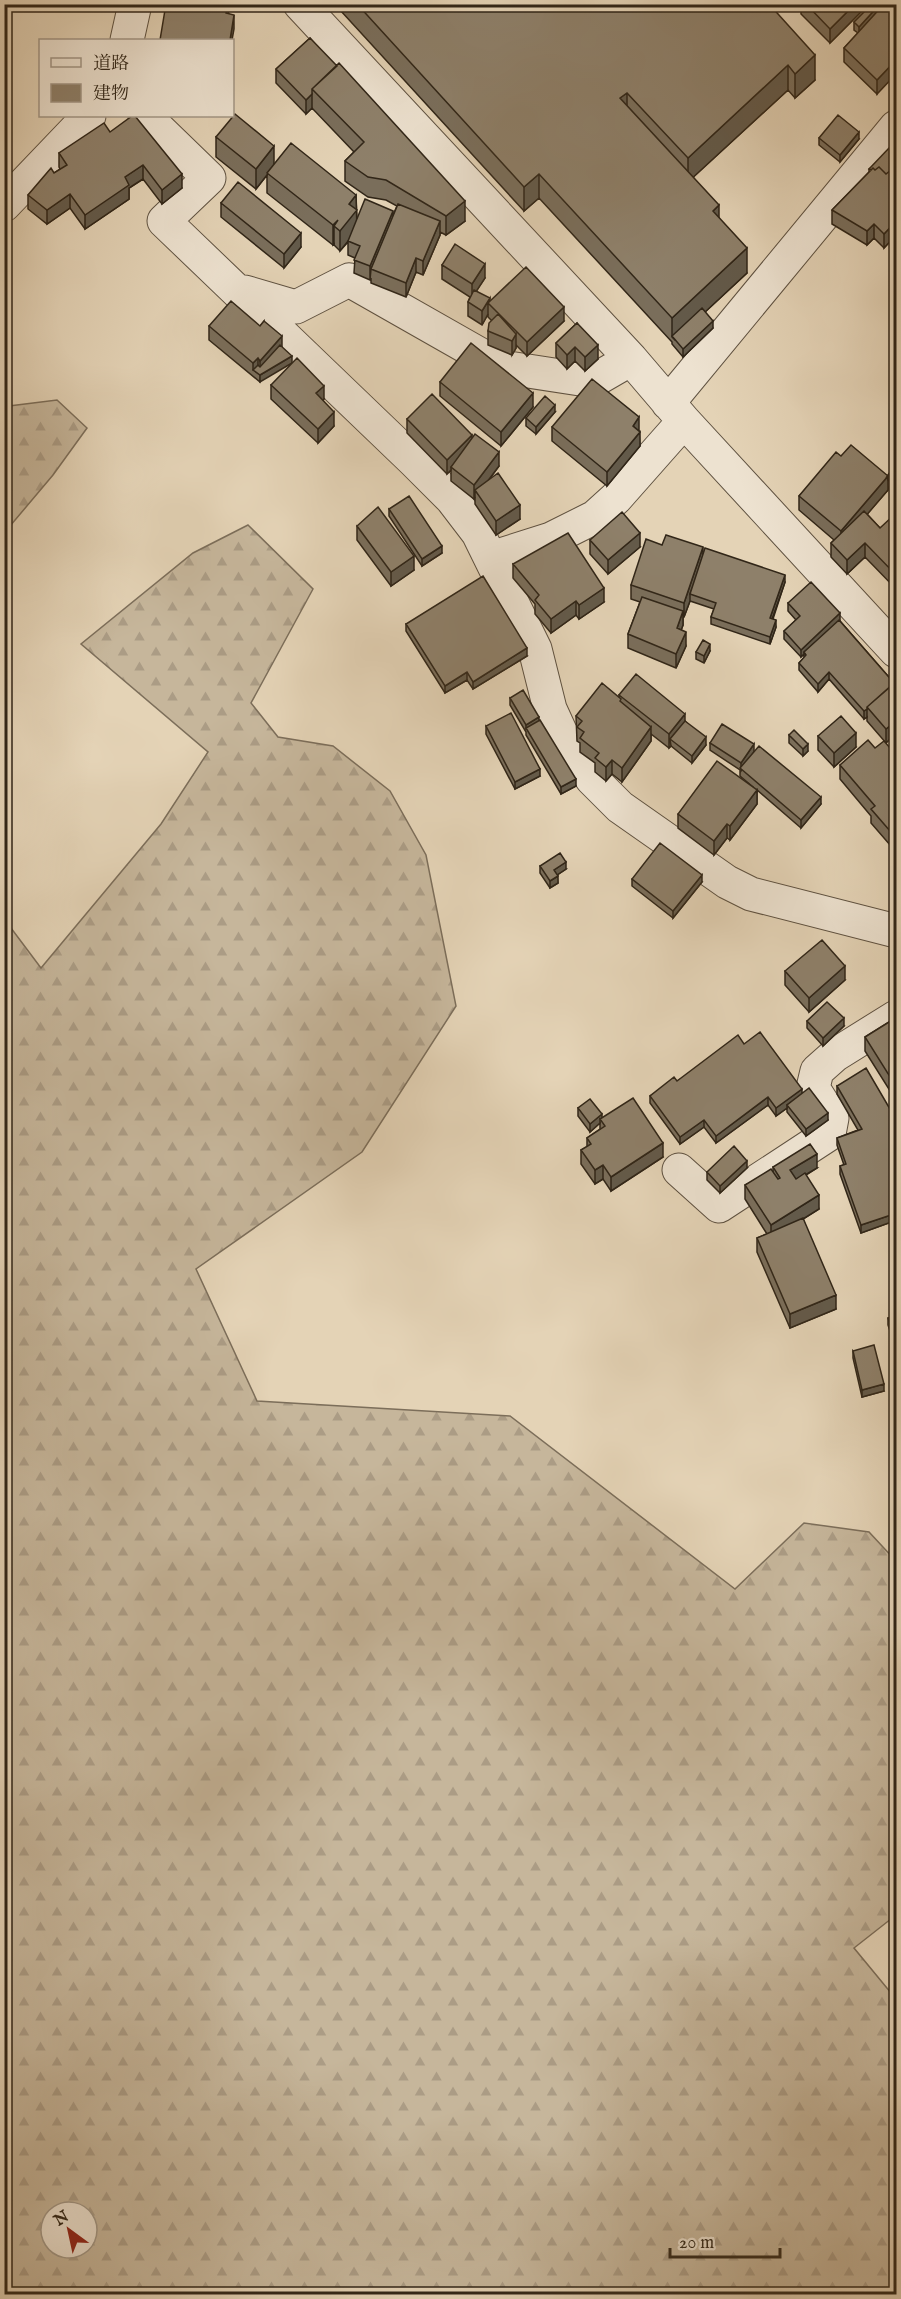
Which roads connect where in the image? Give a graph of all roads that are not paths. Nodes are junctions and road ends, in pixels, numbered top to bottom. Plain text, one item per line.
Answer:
1 (135, 4) edge
2 (300, 4) edge
3 (127, 39) edge
4 (87, 117) edge
5 (146, 117) edge
6 (897, 127) edge
7 (4, 204) edge
8 (239, 290) junction
9 (631, 359) junction
10 (676, 412) junction
11 (490, 558) junction
12 (897, 651) edge
13 (897, 931) edge
14 (897, 1017) edge
15 (679, 1170) dead end

1 - 3 street
2 - 9 street
4 - 7 street
5 - 8 street
6 - 10 street
8 - 9 street
8 - 11 street
9 - 10 street
10 - 11 street
10 - 12 street
11 - 13 street
14 - 15 street

